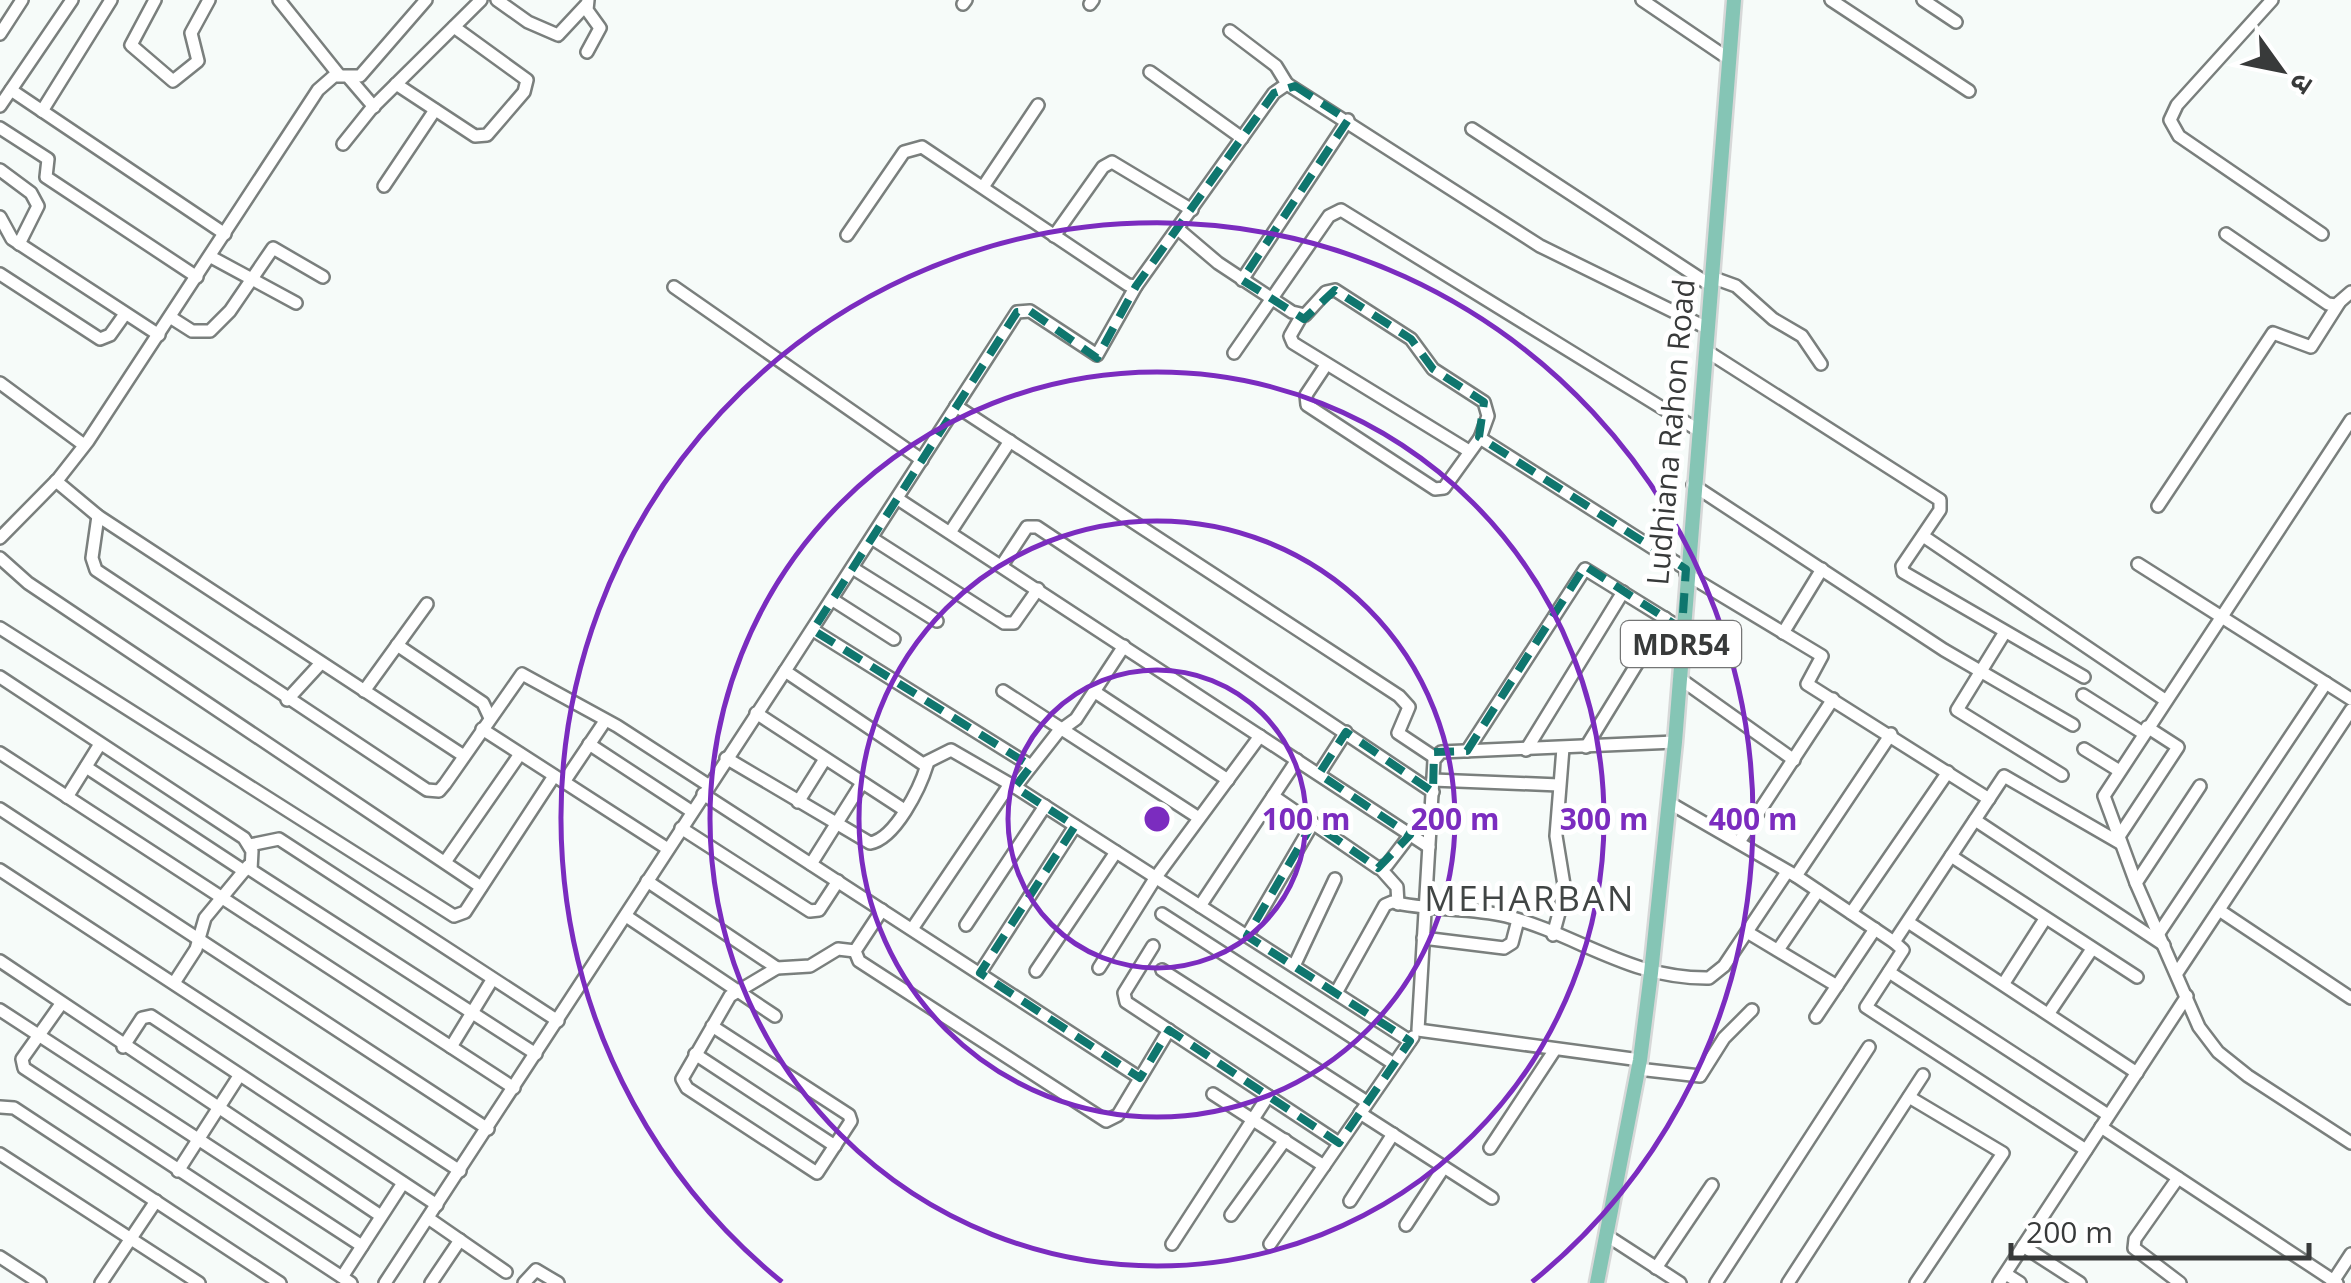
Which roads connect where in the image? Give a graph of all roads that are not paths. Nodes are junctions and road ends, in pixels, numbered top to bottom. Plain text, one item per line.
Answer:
1 (22, 0) edge
2 (72, 0) edge
3 (111, 0) edge
4 (154, 0) edge
5 (209, 0) edge
6 (279, 0) edge
7 (426, 0) edge
8 (481, 0) edge
9 (497, 0) edge
10 (1642, 0) edge
11 (1734, 0) edge
12 (1831, 0) edge
13 (1923, 0) edge
14 (2272, 0) edge
15 (587, 2) edge
16 (1956, 22) dead end
17 (454, 27) junction
18 (1230, 31) dead end
19 (0, 34) edge
20 (586, 52) dead end
21 (1729, 59) junction
22 (1150, 72) dead end
23 (345, 77) junction
24 (396, 84) junction
25 (1286, 84) junction
26 (11, 90) junction
27 (1969, 91) dead end
28 (1038, 105) dead end
29 (0, 106) edge
30 (374, 107) junction
31 (42, 110) junction
32 (435, 110) junction
33 (1348, 120) junction
34 (0, 128) edge
35 (1472, 130) dead end
36 (1242, 138) junction
37 (343, 144) dead end
38 (0, 170) edge
39 (384, 186) dead end
40 (983, 188) junction
41 (1192, 210) junction
42 (0, 217) edge
43 (1178, 229) junction
44 (226, 234) junction
45 (847, 234) dead end
46 (2226, 234) dead end
47 (2322, 234) dead end
48 (1054, 236) junction
49 (19, 244) junction
50 (211, 257) junction
51 (0, 274) edge
52 (197, 277) junction
53 (323, 277) dead end
54 (250, 279) junction
55 (1242, 280) junction
56 (1710, 281) junction
57 (1136, 286) junction
58 (674, 287) dead end
59 (2351, 292) edge
60 (1272, 299) junction
61 (296, 303) dead end
62 (2339, 303) junction
63 (125, 314) junction
64 (1302, 315) junction
65 (170, 317) junction
66 (1706, 328) junction
67 (159, 334) junction
68 (1704, 350) junction
69 (1234, 353) dead end
70 (1326, 364) junction
71 (1821, 364) dead end
72 (0, 383) edge
73 (956, 406) junction
74 (2351, 420) edge
75 (1698, 430) junction
76 (1480, 438) junction
77 (1010, 441) junction
78 (84, 445) junction
79 (1468, 451) junction
80 (922, 460) junction
81 (56, 481) junction
82 (1693, 485) junction
83 (898, 499) junction
84 (2158, 506) dead end
85 (98, 516) junction
86 (951, 531) junction
87 (1923, 536) junction
88 (0, 538) edge
89 (873, 539) junction
90 (0, 558) edge
91 (2138, 564) dead end
92 (1002, 565) junction
93 (854, 569) junction
94 (1822, 569) junction
95 (1686, 572) junction
96 (1038, 589) junction
97 (1623, 592) junction
98 (833, 600) junction
99 (427, 604) dead end
100 (2221, 617) junction
101 (1664, 618) junction
102 (937, 621) dead end
103 (0, 628) edge
104 (1682, 629) junction
105 (813, 630) junction
106 (2005, 632) junction
107 (1783, 633) junction
108 (894, 639) dead end
109 (397, 645) junction
110 (1124, 646) junction
111 (321, 662) junction
112 (786, 671) junction
113 (1980, 671) junction
114 (2084, 677) dead end
115 (0, 678) edge
116 (1679, 678) junction
117 (2326, 682) junction
118 (364, 691) junction
119 (1002, 691) dead end
120 (1095, 692) junction
121 (2084, 695) dead end
122 (1833, 699) junction
123 (2351, 699) edge
124 (287, 700) junction
125 (2166, 700) junction
126 (2351, 710) edge
127 (756, 713) junction
128 (490, 718) junction
129 (605, 721) junction
130 (2073, 725) dead end
131 (482, 729) junction
132 (1062, 730) junction
133 (2145, 730) junction
134 (1346, 732) junction
135 (1890, 734) junction
136 (1260, 736) junction
137 (1674, 742) junction
138 (100, 744) junction
139 (590, 744) junction
140 (1586, 747) junction
141 (1563, 748) junction
142 (2084, 749) dead end
143 (1526, 750) junction
144 (1467, 752) junction
145 (0, 753) edge
146 (520, 754) junction
147 (464, 756) junction
148 (1434, 756) junction
149 (726, 758) junction
150 (825, 760) junction
151 (1297, 760) junction
152 (1794, 760) junction
153 (927, 765) junction
154 (86, 766) junction
155 (1032, 766) junction
156 (2118, 770) junction
157 (1948, 772) junction
158 (1319, 774) junction
159 (2062, 775) dead end
160 (559, 779) junction
161 (1228, 780) junction
162 (862, 784) junction
163 (1559, 785) junction
164 (1012, 786) junction
165 (1433, 786) junction
166 (2200, 786) dead end
167 (706, 789) junction
168 (1273, 796) junction
169 (66, 797) junction
170 (1989, 799) junction
171 (798, 802) junction
172 (1668, 802) junction
173 (1045, 806) junction
174 (0, 809) edge
175 (903, 809) junction
176 (692, 812) junction
177 (1199, 818) junction
178 (1975, 820) junction
179 (1313, 823) junction
180 (836, 826) junction
181 (1075, 826) junction
182 (681, 828) junction
183 (1410, 835) junction
184 (2119, 841) junction
185 (1739, 842) junction
186 (250, 845) junction
187 (1429, 847) junction
188 (668, 849) junction
189 (1116, 852) junction
190 (1951, 856) junction
191 (445, 862) junction
192 (811, 864) junction
193 (1380, 868) junction
194 (246, 869) junction
195 (0, 870) edge
196 (1791, 874) junction
197 (1156, 878) junction
198 (1335, 879) dead end
199 (647, 881) junction
200 (838, 881) junction
201 (2136, 883) junction
202 (482, 887) junction
203 (1818, 891) junction
204 (224, 899) junction
205 (1398, 904) junction
206 (1200, 906) junction
207 (882, 910) junction
208 (1424, 910) junction
209 (2219, 910) junction
210 (1851, 913) junction
211 (1162, 914) dead end
212 (626, 916) junction
213 (1518, 920) junction
214 (2046, 920) junction
215 (1908, 922) junction
216 (966, 925) dead end
217 (912, 929) junction
218 (1875, 929) junction
219 (1747, 932) junction
220 (1554, 934) junction
221 (1246, 936) junction
222 (1423, 938) junction
223 (200, 939) junction
224 (2162, 939) junction
225 (1894, 942) junction
226 (1153, 946) dead end
227 (2092, 949) junction
228 (1778, 950) junction
229 (855, 951) junction
230 (0, 961) edge
231 (1294, 966) junction
232 (778, 968) junction
233 (1099, 968) dead end
234 (1162, 970) dead end
235 (1036, 971) dead end
236 (1889, 972) junction
237 (980, 973) junction
238 (1651, 973) junction
239 (2177, 973) junction
240 (2137, 977) dead end
241 (492, 980) junction
242 (174, 983) junction
243 (2004, 984) junction
244 (1837, 986) junction
245 (736, 990) junction
246 (1336, 993) junction
247 (2187, 996) junction
248 (2351, 998) edge
249 (61, 1004) junction
250 (0, 1010) edge
251 (1752, 1010) dead end
252 (472, 1013) junction
253 (2049, 1013) junction
254 (776, 1016) dead end
255 (1816, 1017) dead end
256 (558, 1021) junction
257 (712, 1026) junction
258 (1169, 1030) junction
259 (1414, 1035) junction
260 (38, 1036) junction
261 (123, 1047) junction
262 (451, 1047) junction
263 (1869, 1047) dead end
264 (1554, 1051) junction
265 (536, 1054) junction
266 (695, 1054) junction
267 (1394, 1064) junction
268 (1639, 1064) junction
269 (2137, 1073) junction
270 (1924, 1075) dead end
271 (239, 1076) junction
272 (1140, 1078) junction
273 (514, 1088) junction
274 (1213, 1094) dead end
275 (1268, 1096) junction
276 (1909, 1097) junction
277 (0, 1107) edge
278 (1364, 1108) junction
279 (218, 1109) junction
280 (2108, 1116) junction
281 (1252, 1119) junction
282 (2101, 1127) junction
283 (488, 1128) junction
284 (1393, 1134) junction
285 (199, 1138) junction
286 (1285, 1140) junction
287 (1339, 1143) junction
288 (2351, 1143) edge
289 (835, 1146) junction
290 (1490, 1148) dead end
291 (2086, 1150) junction
292 (0, 1154) edge
293 (1324, 1166) junction
294 (1444, 1167) junction
295 (178, 1171) junction
296 (460, 1171) junction
297 (2178, 1178) junction
298 (403, 1182) junction
299 (1712, 1185) dead end
300 (1492, 1198) dead end
301 (156, 1201) junction
302 (1350, 1201) dead end
303 (437, 1204) junction
304 (1232, 1214) dead end
305 (381, 1216) junction
306 (428, 1218) junction
307 (1406, 1225) dead end
308 (1606, 1236) junction
309 (132, 1239) junction
310 (460, 1240) junction
311 (1172, 1244) dead end
312 (1270, 1244) dead end
313 (362, 1246) junction
314 (2023, 1246) junction
315 (2351, 1254) edge
316 (0, 1257) edge
317 (1656, 1268) junction
318 (506, 1272) dead end
319 (2002, 1278) edge
320 (347, 1280) edge
321 (2334, 1282) edge
322 (40, 1283) edge
323 (102, 1283) edge
324 (199, 1283) edge
325 (280, 1283) edge
326 (385, 1283) edge
327 (431, 1283) edge
328 (524, 1283) edge
329 (558, 1283) edge
330 (1597, 1283) edge
331 (1680, 1283) edge
332 (1716, 1283) edge
333 (1788, 1283) edge
334 (1916, 1283) edge
335 (2020, 1283) edge
336 (2080, 1283) edge
337 (2180, 1283) edge

1 - 19 street
2 - 26 street
3 - 31 street
4 - 5 street
6 - 23 street
7 - 23 street
8 - 17 street
9 - 15 street
10 - 21 street
11 - 21 main road, Ludhiana Rahon Road / MDR54
12 - 27 street
13 - 16 street
14 - 47 street
15 - 20 street
17 - 24 street
17 - 32 street
18 - 25 street
21 - 56 main road, Ludhiana Rahon Road / MDR54
22 - 36 street
23 - 30 street
23 - 44 street
24 - 30 street
24 - 32 street
25 - 33 street
25 - 36 street
26 - 29 street
26 - 31 street
28 - 40 street
30 - 37 street
31 - 44 street
32 - 39 street
33 - 55 street
33 - 66 street
34 - 52 street
35 - 56 street
36 - 41 street
38 - 49 street
40 - 45 street
40 - 48 street
41 - 43 street
41 - 48 street
42 - 49 street
43 - 55 street
43 - 57 street
44 - 50 street
46 - 62 street
48 - 57 street
49 - 63 street
50 - 52 street
50 - 54 street
51 - 63 street
52 - 65 street
53 - 54 street
54 - 61 street
54 - 65 street
55 - 60 street
56 - 66 main road, Ludhiana Rahon Road / MDR54
56 - 71 street
57 - 73 street
58 - 80 street
59 - 62 street
60 - 64 street
60 - 69 street
60 - 75 street
62 - 84 street
63 - 67 street
64 - 70 street
64 - 76 street
65 - 67 street
66 - 68 main road, Ludhiana Rahon Road / MDR54
67 - 78 street
68 - 75 main road, Ludhiana Rahon Road / MDR54
68 - 87 street
70 - 79 street
70 - 79 street
72 - 78 street
73 - 77 street
73 - 80 street
74 - 100 street
75 - 82 main road, Ludhiana Rahon Road / MDR54
76 - 79 street
76 - 95 street
77 - 86 street
77 - 148 street
78 - 81 street
80 - 83 street
81 - 85 street
81 - 88 street
82 - 94 street
82 - 95 main road, Ludhiana Rahon Road / MDR54
83 - 86 street
83 - 89 street
85 - 111 street
85 - 124 street
86 - 92 street
87 - 106 street
87 - 125 street
89 - 93 street
89 - 96 street
90 - 191 street
91 - 100 street
92 - 96 street
92 - 134 street
93 - 98 street
93 - 102 street
94 - 107 street
94 - 113 street
95 - 104 main road, Ludhiana Rahon Road / MDR54
95 - 107 street
96 - 110 street
97 - 101 street
97 - 143 street
97 - 144 street
98 - 105 street
98 - 108 street
99 - 109 street
100 - 117 street
100 - 125 street
101 - 104 street
101 - 140 street
103 - 202 street
104 - 116 main road, Ludhiana Rahon Road / MDR54
105 - 112 street
105 - 155 street
106 - 113 street
106 - 114 street
107 - 122 street
109 - 118 street
109 - 128 street
110 - 120 street
110 - 136 street
111 - 118 street
111 - 124 street
112 - 127 street
112 - 153 street
113 - 130 street
113 - 159 street
115 - 138 street
116 - 137 main road, Ludhiana Rahon Road / MDR54
116 - 152 street
117 - 123 street
117 - 224 street
118 - 147 street
119 - 132 street
120 - 132 street
120 - 161 street
121 - 133 street
122 - 135 street
122 - 152 street
124 - 147 street
125 - 133 street
126 - 209 street
127 - 149 street
127 - 150 street
128 - 129 street
128 - 131 street
129 - 139 street
129 - 167 street
131 - 146 street
131 - 147 street
132 - 155 street
132 - 177 street
133 - 156 street
133 - 184 street
134 - 158 street
134 - 165 street
135 - 157 street
135 - 196 street
136 - 151 street
136 - 161 street
137 - 140 street
137 - 172 main road, Ludhiana Rahon Road / MDR54
138 - 154 street
138 - 186 street
139 - 160 street
139 - 176 street
140 - 141 street
141 - 143 street
141 - 163 street
142 - 156 street
143 - 144 street
144 - 148 street
145 - 169 street
146 - 160 street
146 - 191 street
148 - 165 street
149 - 167 street
149 - 171 street
150 - 162 street
150 - 171 street
151 - 158 street
151 - 168 street
152 - 185 street
153 - 164 street
153 - 175 street
154 - 169 street
154 - 194 street
155 - 164 street
156 - 184 street
157 - 170 street
157 - 210 street
158 - 183 street
160 - 188 street
160 - 202 street
161 - 177 street
162 - 175 street
162 - 180 street
163 - 165 street
163 - 220 street
164 - 173 street
164 - 217 street
165 - 187 street
166 - 201 street
167 - 176 street
167 - 192 street
168 - 179 street
168 - 206 street
169 - 204 street
170 - 178 street
170 - 184 street
171 - 180 street
172 - 185 street
172 - 238 main road, Ludhiana Rahon Road / MDR54
173 - 181 street
173 - 216 street
174 - 223 street
175 - 180 street
176 - 182 street
177 - 197 street
178 - 190 street
178 - 224 street
179 - 193 street
179 - 221 street
180 - 192 street
181 - 189 street
181 - 237 street
182 - 188 street
182 - 200 street
183 - 187 street
183 - 193 street
184 - 201 street
185 - 196 street
186 - 194 street
186 - 241 street
187 - 208 street
188 - 199 street
189 - 197 street
189 - 235 street
190 - 214 street
190 - 215 street
191 - 202 street
192 - 200 street
193 - 205 street
194 - 204 street
194 - 252 street
195 - 242 street
196 - 203 street
196 - 219 street
197 - 206 street
197 - 233 street
198 - 231 street
199 - 212 street
199 - 232 street
200 - 207 street
201 - 224 street
203 - 210 street
203 - 228 street
204 - 223 street
204 - 262 street
205 - 208 street
205 - 246 street
206 - 221 street
207 - 217 street
207 - 229 street
208 - 213 street
208 - 222 street
209 - 239 street
209 - 248 street
210 - 218 street
211 - 267 street
212 - 245 street
212 - 256 street
213 - 220 street
213 - 222 street
214 - 227 street
214 - 243 street
215 - 225 street
215 - 243 street
217 - 237 street
218 - 225 street
218 - 244 street
219 - 228 street
219 - 238 street
220 - 238 street
221 - 231 street
222 - 259 street
223 - 242 street
223 - 283 street
224 - 239 street
225 - 236 street
226 - 258 street
227 - 240 street
227 - 253 street
228 - 244 street
229 - 232 street
229 - 272 street
230 - 249 street
231 - 246 street
232 - 245 street
234 - 278 street
236 - 280 street
236 - 291 street
237 - 272 street
238 - 268 main road, Ludhiana Rahon Road / MDR54
239 - 247 street
241 - 252 street
241 - 256 street
242 - 296 street
243 - 253 street
244 - 255 street
245 - 254 street
245 - 257 street
246 - 259 street
247 - 269 street
247 - 288 street
249 - 260 street
249 - 261 street
250 - 260 street
251 - 268 street
252 - 262 street
252 - 265 street
253 - 269 street
256 - 265 street
257 - 266 street
257 - 289 street
258 - 272 street
258 - 275 street
259 - 264 street
259 - 267 street
260 - 285 street
260 - 295 street
261 - 271 street
261 - 279 street
262 - 273 street
263 - 332 street
264 - 268 street
264 - 290 street
265 - 273 street
266 - 289 street
266 - 289 street
267 - 278 street
268 - 308 main road, Ludhiana Rahon Road / MDR54
269 - 280 street
270 - 276 street
271 - 279 street
271 - 298 street
273 - 283 street
274 - 281 street
275 - 281 street
275 - 287 street
276 - 333 street
276 - 334 street
277 - 301 street
278 - 284 street
278 - 287 street
279 - 285 street
279 - 305 street
280 - 282 street
281 - 286 street
281 - 311 street
282 - 291 street
282 - 297 street
283 - 296 street
284 - 294 street
284 - 302 street
285 - 295 street
285 - 313 street
286 - 293 street
286 - 304 street
287 - 293 street
291 - 314 street
292 - 309 street
293 - 312 street
294 - 300 street
294 - 307 street
295 - 320 street
296 - 303 street
297 - 321 street
297 - 337 street
298 - 303 street
298 - 305 street
299 - 317 street
301 - 309 street
301 - 325 street
303 - 306 street
305 - 313 street
306 - 310 street
306 - 326 street
308 - 317 street
308 - 330 main road, Ludhiana Rahon Road / MDR54
309 - 323 street
309 - 324 street
310 - 318 street
310 - 327 street
313 - 320 street
314 - 319 street
314 - 336 street
315 - 321 street
316 - 322 street
317 - 331 street
319 - 335 street
328 - 329 street

